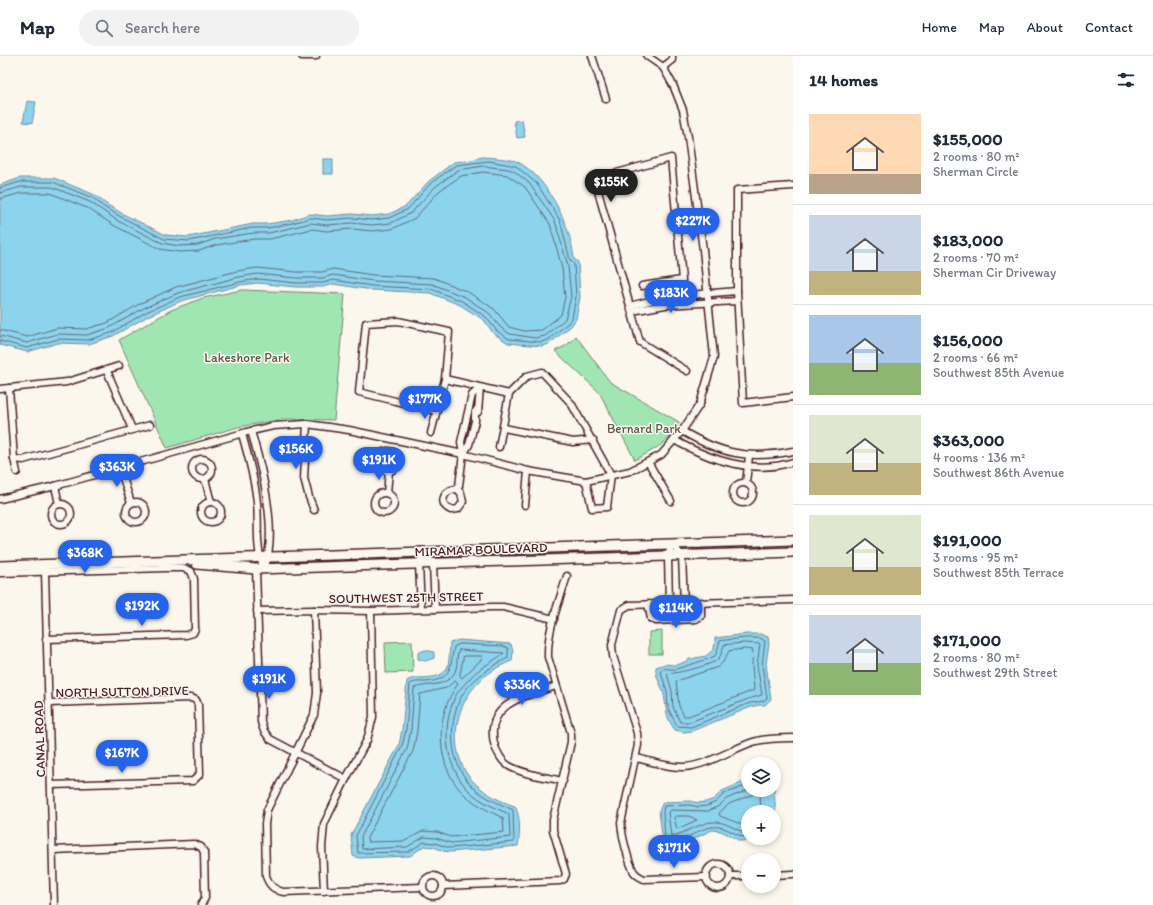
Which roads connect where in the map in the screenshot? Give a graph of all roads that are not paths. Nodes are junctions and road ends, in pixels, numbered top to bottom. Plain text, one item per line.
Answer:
1 (302, 56) edge
2 (316, 56) edge
3 (592, 56) edge
4 (647, 56) edge
5 (672, 56) edge
6 (663, 67) junction
7 (606, 99) dead end
8 (793, 186) edge
9 (642, 286) dead end
10 (737, 291) junction
11 (708, 293) junction
12 (692, 295) junction
13 (675, 296) junction
14 (653, 300) junction
15 (709, 302) junction
16 (737, 302) junction
17 (676, 304) junction
18 (631, 308) junction
19 (118, 366) dead end
20 (687, 370) dead end
21 (107, 371) junction
22 (445, 379) junction
23 (9, 388) junction
24 (480, 388) junction
25 (0, 389) edge
26 (508, 394) junction
27 (793, 397) edge
28 (436, 411) junction
29 (467, 419) junction
30 (475, 421) junction
31 (307, 424) junction
32 (150, 425) dead end
33 (504, 428) junction
34 (132, 429) junction
35 (251, 431) junction
36 (682, 431) junction
37 (431, 433) dead end
38 (242, 434) junction
39 (393, 439) junction
40 (593, 440) junction
41 (674, 440) junction
42 (197, 446) junction
43 (499, 447) dead end
44 (391, 451) junction
45 (793, 451) edge
46 (463, 454) junction
47 (749, 456) junction
48 (200, 458) junction
49 (14, 459) junction
50 (648, 462) junction
51 (793, 462) edge
52 (748, 466) junction
53 (120, 468) junction
54 (388, 471) junction
55 (528, 471) junction
56 (17, 472) dead end
57 (610, 475) junction
58 (205, 479) junction
59 (586, 481) junction
60 (746, 483) dead end
61 (55, 486) junction
62 (457, 489) dead end
63 (387, 493) dead end
64 (0, 499) edge
65 (671, 501) dead end
66 (211, 502) dead end
67 (131, 503) dead end
68 (59, 504) dead end
69 (525, 506) dead end
70 (314, 510) dead end
71 (793, 540) edge
72 (672, 544) junction
73 (424, 552) junction
74 (793, 552) edge
75 (668, 556) junction
76 (682, 556) junction
77 (259, 558) junction
78 (269, 558) junction
79 (170, 561) junction
80 (419, 564) junction
81 (433, 564) junction
82 (0, 566) edge
83 (260, 569) junction
84 (45, 572) junction
85 (0, 573) edge
86 (567, 576) dead end
87 (793, 600) edge
88 (701, 602) junction
89 (684, 603) junction
90 (648, 604) junction
91 (669, 604) junction
92 (435, 608) junction
93 (421, 609) junction
94 (314, 610) junction
95 (257, 611) junction
96 (371, 611) junction
97 (554, 619) junction
98 (46, 639) junction
99 (556, 686) junction
100 (49, 703) junction
101 (793, 738) edge
102 (296, 753) junction
103 (636, 758) junction
104 (346, 779) junction
105 (563, 781) junction
106 (51, 785) junction
107 (53, 850) junction
108 (793, 874) edge
109 (781, 875) edge
110 (730, 876) junction
111 (741, 876) edge
112 (707, 877) junction
113 (443, 886) junction
114 (422, 888) junction
115 (324, 891) junction
116 (54, 905) edge
117 (202, 905) edge

1 - 2 street
3 - 7 street
4 - 6 street
5 - 6 street
6 - 11 street
8 - 10 street
9 - 18 street
10 - 11 street
10 - 16 street
11 - 12 street
11 - 15 street
12 - 13 street
12 - 14 street
13 - 14 street
13 - 17 street
14 - 18 street
15 - 16 street
15 - 17 street
15 - 36 street
16 - 27 street
17 - 18 street
18 - 20 street
19 - 21 street
21 - 23 street
21 - 34 street
22 - 24 street
22 - 28 street
22 - 28 street
23 - 25 street
23 - 49 street
24 - 26 street
24 - 29 street
24 - 30 street
26 - 33 street
26 - 40 street
28 - 37 street
29 - 30 street
29 - 46 street
30 - 46 street
31 - 35 street
31 - 39 street
31 - 70 street
32 - 34 street
33 - 40 street
33 - 43 street
34 - 49 street
35 - 38 street
35 - 78 street
36 - 41 street
36 - 47 street
38 - 42 street
38 - 77 street
39 - 44 street
39 - 46 street
40 - 57 street
41 - 50 street
41 - 52 street
42 - 48 street
42 - 53 street
44 - 54 street
44 - 54 street
45 - 47 street
46 - 55 street
46 - 62 street
47 - 52 street
48 - 58 street
48 - 58 street
49 - 56 street
50 - 57 street
50 - 65 street
51 - 52 street
52 - 60 street
53 - 61 street
53 - 67 street
54 - 63 street
55 - 59 street
55 - 69 street
57 - 59 street
57 - 59 street
58 - 66 street
61 - 64 street
61 - 68 street
71 - 72 street, MIRAMAR BOULEVARD
72 - 73 street, MIRAMAR BOULEVARD
72 - 75 street
72 - 76 street
73 - 78 street, MIRAMAR BOULEVARD
73 - 80 street
73 - 81 street
74 - 76 street, MIRAMAR BOULEVARD
75 - 76 street, MIRAMAR BOULEVARD
75 - 81 street, MIRAMAR BOULEVARD
75 - 91 street
76 - 89 street
77 - 78 street, MIRAMAR BOULEVARD
77 - 79 street, MIRAMAR BOULEVARD
77 - 83 street
78 - 83 street
79 - 82 street, MIRAMAR BOULEVARD
79 - 83 street, MIRAMAR BOULEVARD
80 - 81 street, MIRAMAR BOULEVARD
80 - 83 street, MIRAMAR BOULEVARD
80 - 93 street
81 - 92 street
83 - 95 street
84 - 85 street
84 - 98 street, CANAL ROAD
84 - 98 street
86 - 97 street
87 - 88 street
88 - 89 street
88 - 90 street
89 - 91 street
90 - 91 street
90 - 103 street
92 - 93 street, SOUTHWEST 25TH STREET
92 - 97 street, SOUTHWEST 25TH STREET
93 - 96 street, SOUTHWEST 25TH STREET
94 - 95 street, SOUTHWEST 25TH STREET
94 - 96 street, SOUTHWEST 25TH STREET
94 - 102 street
95 - 102 street
96 - 104 street
97 - 99 street
98 - 100 street, CANAL ROAD
99 - 105 street
99 - 105 street
100 - 106 street, CANAL ROAD
100 - 106 street, NORTH SUTTON DRIVE
101 - 103 street
102 - 104 street
102 - 115 street
103 - 112 street
104 - 115 street
105 - 113 street
106 - 107 street, CANAL ROAD
107 - 116 street, CANAL ROAD
107 - 117 street
108 - 109 street
110 - 111 street
110 - 112 street
110 - 112 street
113 - 114 street
113 - 114 street
114 - 115 street

